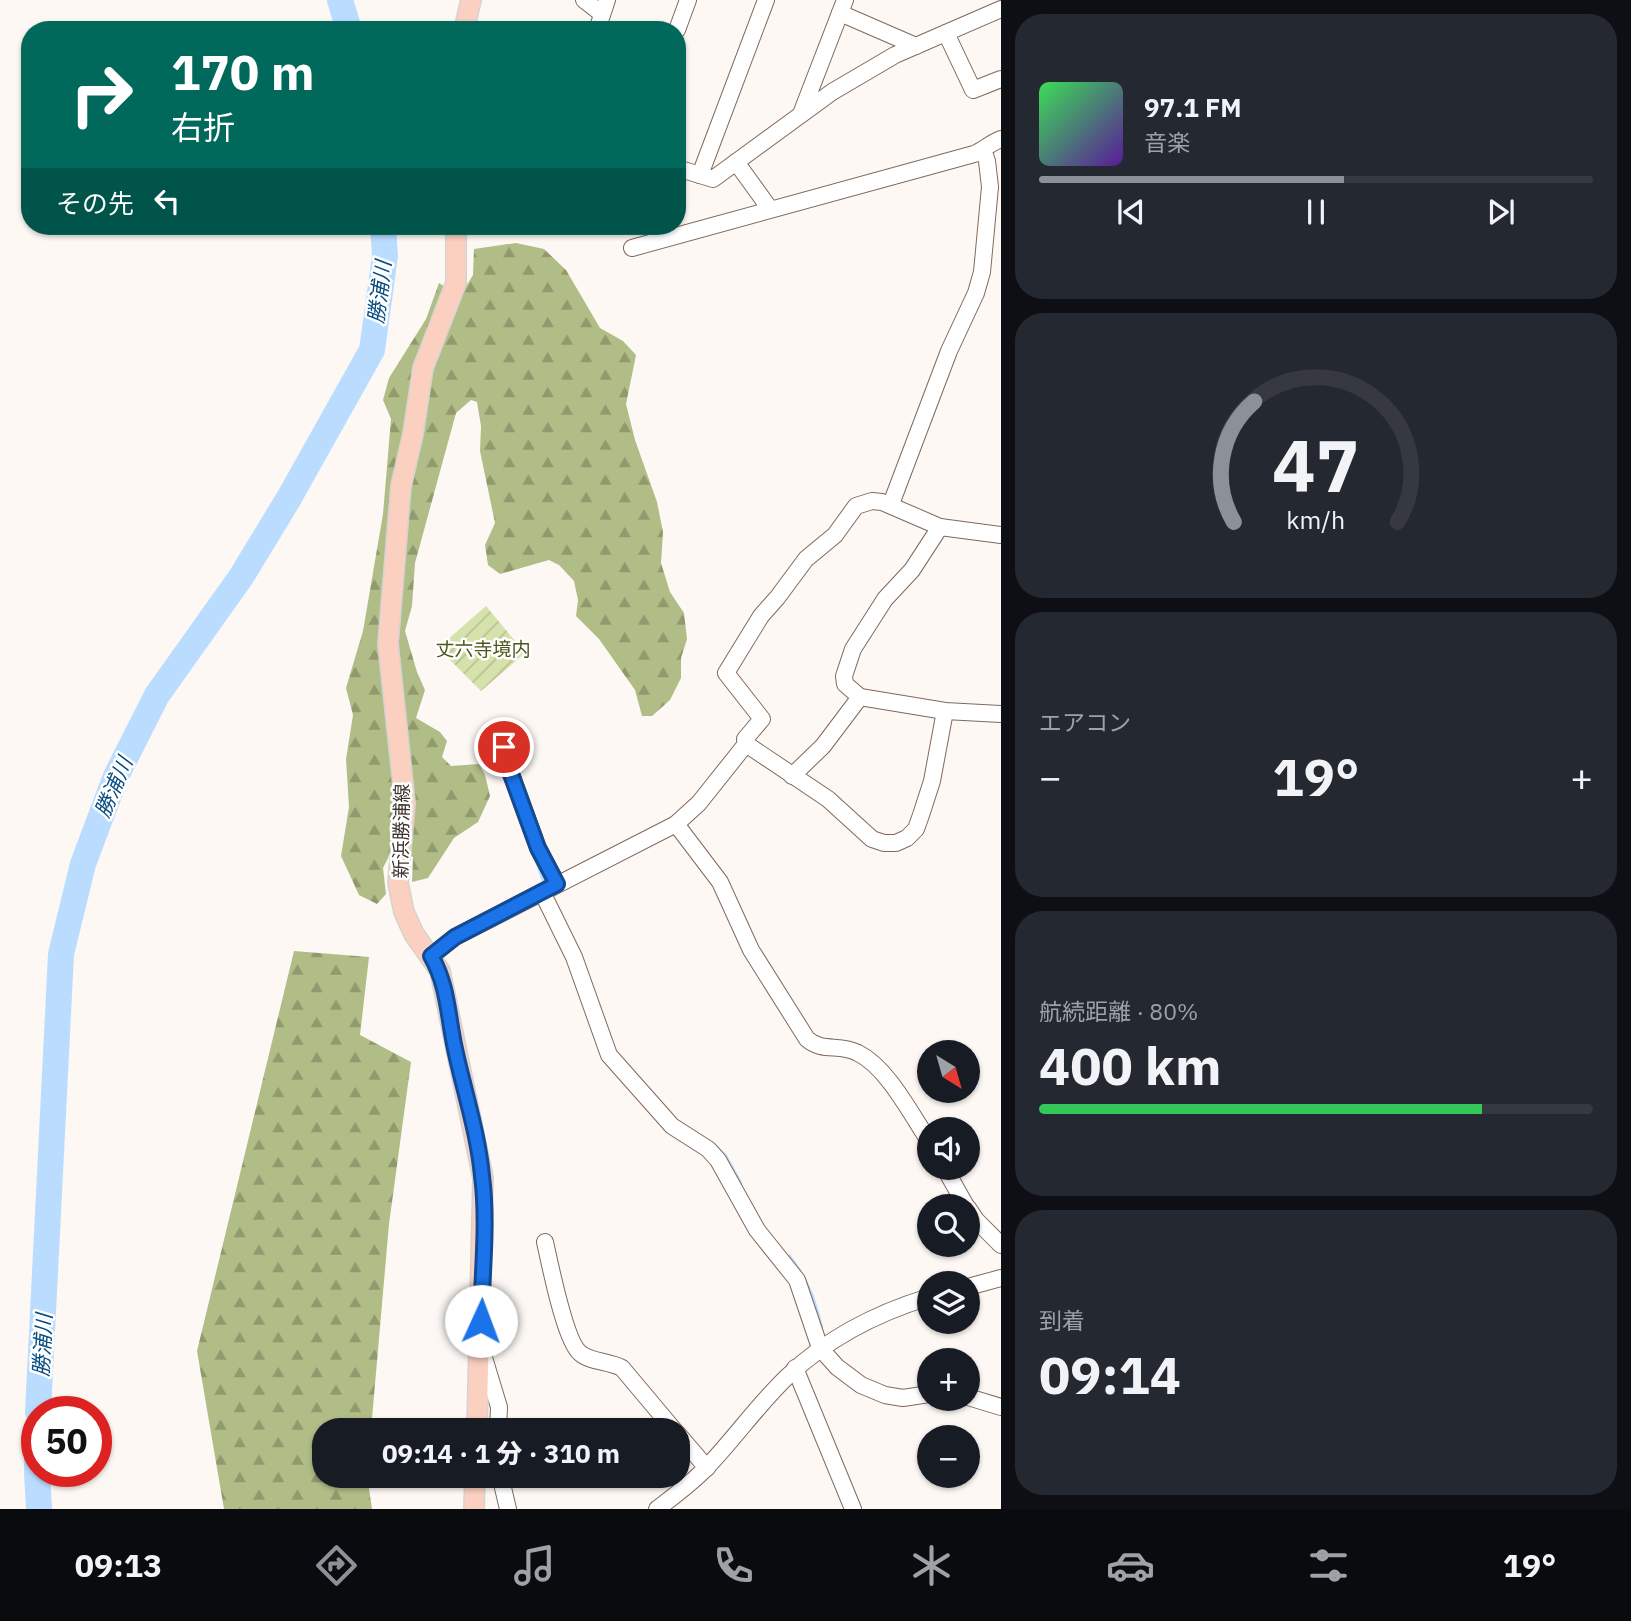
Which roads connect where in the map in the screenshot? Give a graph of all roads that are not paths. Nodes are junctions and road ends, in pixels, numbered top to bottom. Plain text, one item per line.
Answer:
1 (471, 0) edge
2 (584, 0) edge
3 (688, 0) edge
4 (766, 0) edge
5 (842, 6) edge
6 (1001, 9) edge
7 (602, 15) edge
8 (466, 21) edge
9 (680, 21) edge
10 (946, 33) junction
11 (916, 46) junction
12 (1001, 79) edge
13 (801, 114) junction
14 (1001, 139) edge
15 (983, 150) junction
16 (736, 162) junction
17 (686, 171) edge
18 (700, 175) junction
19 (770, 209) junction
20 (686, 233) edge
21 (456, 235) edge
22 (678, 235) edge
23 (632, 248) dead end
24 (891, 504) junction
25 (940, 527) junction
26 (1001, 535) edge
27 (860, 697) junction
28 (945, 711) junction
29 (1001, 714) edge
30 (508, 732) dead end
31 (746, 744) junction
32 (792, 776) junction
33 (676, 824) junction
34 (557, 884) junction
35 (542, 892) junction
36 (431, 956) junction
37 (917, 1124) edge
38 (980, 1224) edge
39 (545, 1242) dead end
40 (1001, 1245) edge
41 (1001, 1278) edge
42 (980, 1284) edge
43 (917, 1301) edge
44 (480, 1345) junction
45 (820, 1348) junction
46 (795, 1368) junction
47 (917, 1396) edge
48 (980, 1401) edge
49 (1001, 1407) edge
50 (477, 1418) edge
51 (499, 1418) edge
52 (664, 1418) edge
53 (690, 1448) edge
54 (707, 1468) junction
55 (475, 1488) edge
56 (503, 1488) edge
57 (474, 1509) edge
58 (508, 1509) edge
59 (657, 1509) edge
60 (853, 1509) edge

1 - 8 main road
2 - 7 street
3 - 9 street
4 - 18 street
5 - 11 street
5 - 13 street
6 - 10 street
10 - 11 street
10 - 12 street
11 - 13 street
13 - 16 street
14 - 15 street
15 - 19 street
15 - 24 street
16 - 18 street
16 - 19 street
17 - 18 street
19 - 20 street
21 - 36 main road, 新浜勝浦線
22 - 23 street
24 - 25 street
24 - 31 street
25 - 26 street
25 - 27 street
27 - 28 street
27 - 32 street
28 - 29 street
28 - 32 street
30 - 34 street
31 - 32 street
31 - 33 street
33 - 34 street
33 - 37 street
34 - 35 street
35 - 36 street
35 - 45 street
36 - 44 main road, 新浜勝浦線
38 - 40 street
39 - 52 street
41 - 42 street
43 - 45 street
44 - 50 main road, 新浜勝浦線
44 - 51 street
45 - 46 street
45 - 47 street
46 - 54 street
46 - 60 street
48 - 49 street
53 - 54 street
54 - 59 street
55 - 57 main road
56 - 58 street

